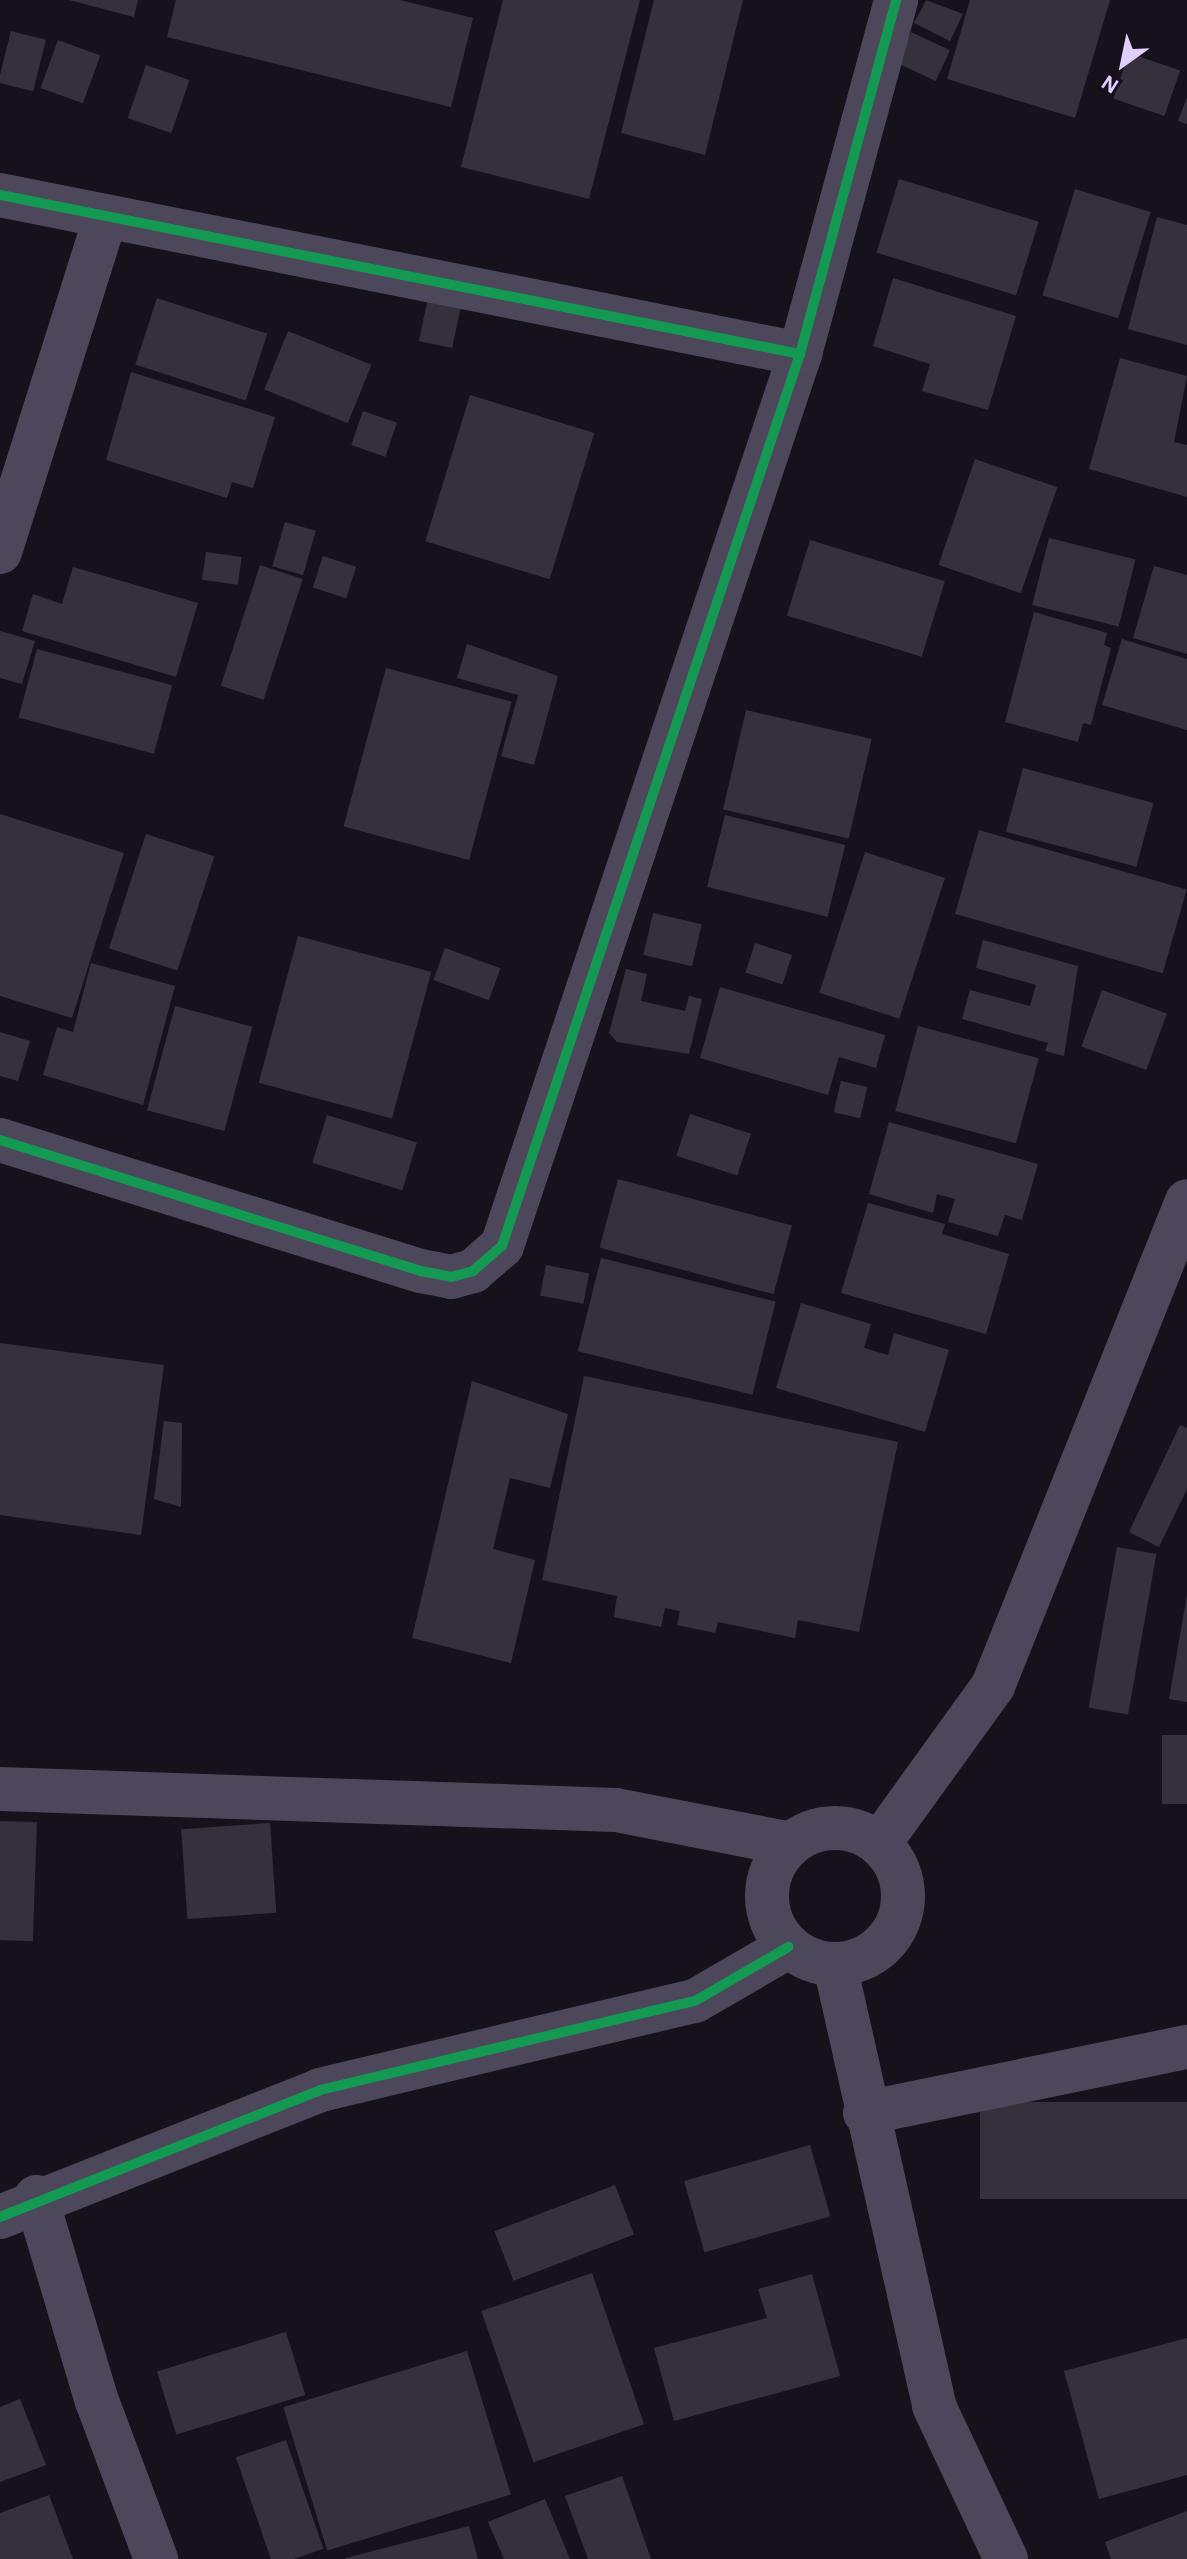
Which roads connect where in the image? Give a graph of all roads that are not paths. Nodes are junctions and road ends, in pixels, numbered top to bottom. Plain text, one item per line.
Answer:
1 (896, 0) edge
2 (0, 195) edge
3 (105, 218) junction
4 (800, 354) junction
5 (0, 552) edge
6 (0, 1140) edge
7 (1187, 1202) edge
8 (0, 1789) edge
9 (791, 1844) junction
10 (879, 1844) junction
11 (788, 1947) junction
12 (835, 1965) junction
13 (1187, 2047) edge
14 (865, 2113) junction
15 (18, 2207) edge
16 (156, 2559) edge
17 (1006, 2559) edge

1 - 4 street
2 - 3 street
3 - 4 street
3 - 5 street
4 - 6 street
7 - 10 street
8 - 9 street
9 - 10 street
9 - 11 street
10 - 12 street
11 - 12 street
11 - 15 street
12 - 14 street
13 - 14 street
14 - 17 street
15 - 16 street

